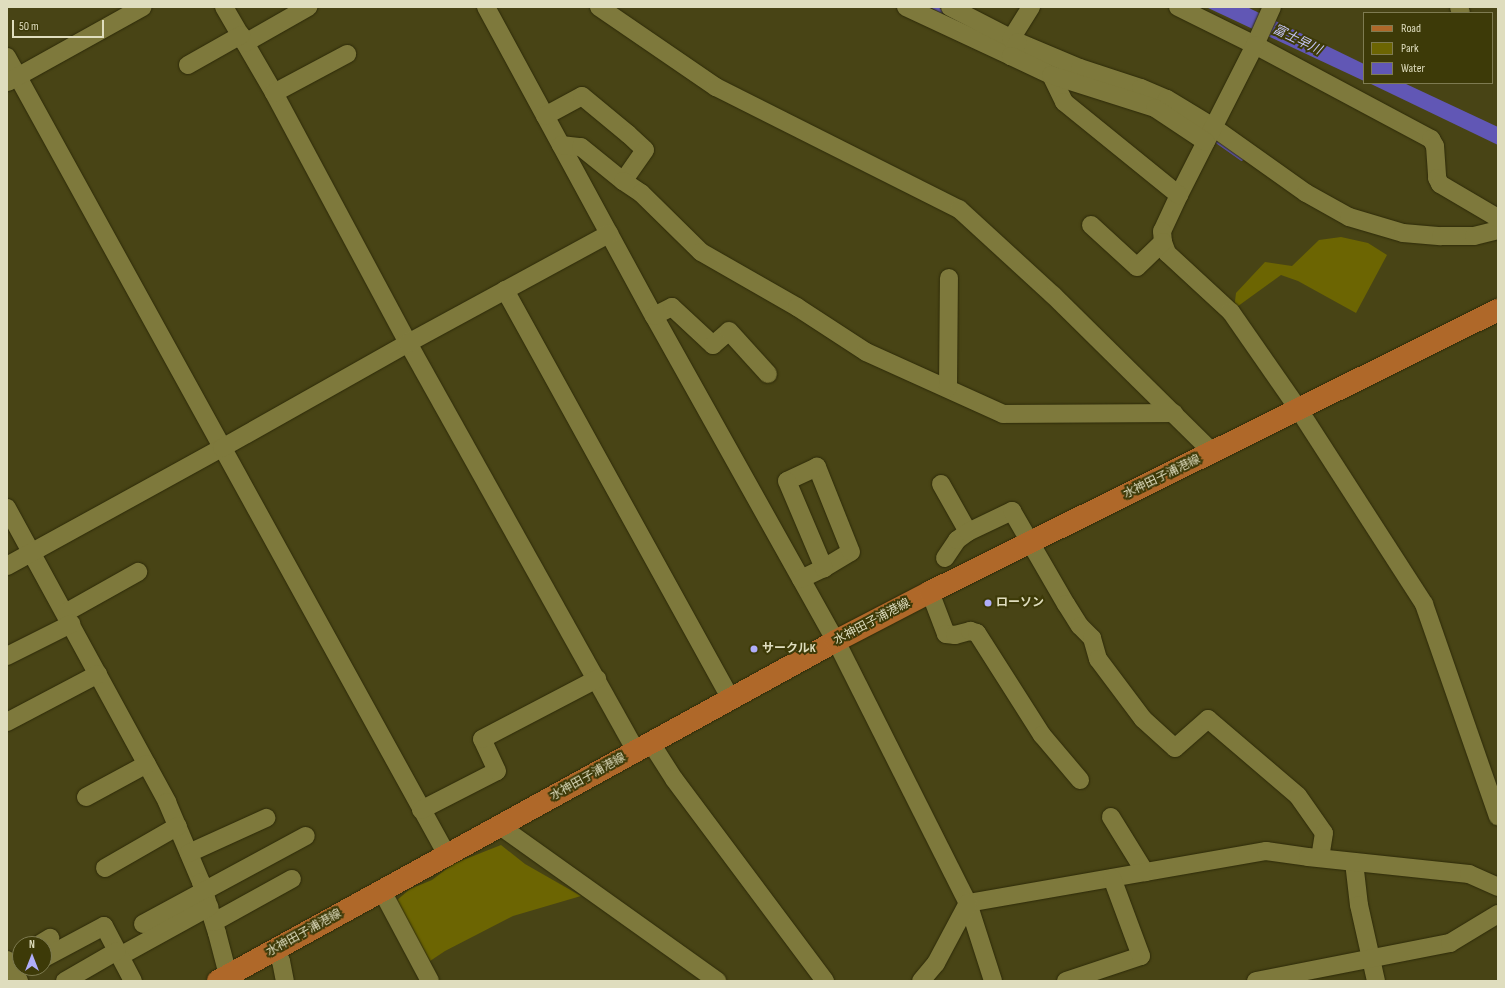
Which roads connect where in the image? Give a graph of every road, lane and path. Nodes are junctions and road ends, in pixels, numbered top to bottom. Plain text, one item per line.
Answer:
1 (143, 7) edge
2 (224, 7) edge
3 (308, 7) edge
4 (486, 7) edge
5 (599, 7) edge
6 (906, 7) edge
7 (950, 7) edge
8 (1032, 7) edge
9 (1178, 7) edge
10 (1272, 8) edge
11 (243, 39) junction
12 (1256, 41) junction
13 (1014, 46) junction
14 (347, 54) dead end
15 (7, 57) edge
16 (188, 65) dead end
17 (1051, 75) junction
18 (12, 79) edge
19 (274, 93) junction
20 (545, 116) junction
21 (1210, 134) junction
22 (561, 145) junction
23 (622, 181) junction
24 (1179, 195) junction
25 (1498, 218) edge
26 (1091, 225) dead end
27 (1498, 230) edge
28 (609, 234) junction
29 (1163, 242) junction
30 (949, 278) dead end
31 (505, 290) junction
32 (1498, 310) edge
33 (654, 316) junction
34 (408, 343) junction
35 (768, 374) dead end
36 (948, 388) junction
37 (1299, 410) junction
38 (1174, 414) junction
39 (222, 448) junction
40 (1212, 452) junction
41 (941, 484) dead end
42 (8, 512) edge
43 (968, 532) junction
44 (1031, 542) junction
45 (32, 553) junction
46 (945, 558) dead end
47 (7, 566) edge
48 (824, 568) junction
49 (138, 572) dead end
50 (801, 579) junction
51 (930, 592) junction
52 (68, 618) junction
53 (836, 641) junction
54 (7, 656) edge
55 (98, 674) junction
56 (597, 679) junction
57 (730, 698) junction
58 (8, 722) edge
59 (644, 747) junction
60 (147, 764) junction
61 (1080, 780) dead end
62 (86, 797) dead end
63 (420, 810) junction
64 (1498, 816) edge
65 (1110, 817) dead end
66 (266, 818) dead end
67 (178, 826) junction
68 (500, 826) junction
69 (306, 836) dead end
70 (189, 853) junction
71 (447, 855) junction
72 (1320, 857) junction
73 (1354, 862) junction
74 (105, 868) dead end
75 (1145, 872) junction
76 (1112, 878) junction
77 (292, 879) dead end
78 (1498, 887) edge
79 (382, 891) junction
80 (968, 903) junction
81 (209, 907) junction
82 (1498, 914) edge
83 (143, 924) dead end
84 (274, 950) junction
85 (52, 954) edge
86 (119, 954) junction
87 (1370, 958) junction
88 (223, 978) edge
89 (127, 979) edge
90 (65, 981) edge
91 (285, 981) edge
92 (430, 981) edge
93 (717, 981) edge
94 (825, 981) edge
95 (921, 981) edge
96 (993, 981) edge
97 (1066, 981) edge
98 (1256, 981) edge
99 (1376, 981) edge

1 - 18 street
2 - 11 street
3 - 11 street
4 - 20 street
5 - 38 street
6 - 13 street
7 - 13 street
8 - 13 street
9 - 12 street
10 - 12 street
11 - 16 street
11 - 19 street
12 - 21 street
12 - 25 street
13 - 17 street
13 - 21 street
14 - 19 street
15 - 18 street
17 - 21 street
17 - 24 street
18 - 39 street
19 - 34 street
20 - 22 street
20 - 23 street
21 - 24 street
21 - 27 street
22 - 23 street
22 - 28 street
23 - 36 street
24 - 29 street
26 - 29 street
28 - 31 street
28 - 33 street
29 - 37 street
30 - 36 street
31 - 34 street
31 - 57 street
32 - 37 main road, 水神田子浦港線
33 - 35 street
33 - 50 street
34 - 39 street
34 - 56 street
36 - 38 street
37 - 40 main road, 水神田子浦港線
37 - 64 street
38 - 40 street
39 - 45 street
39 - 63 street
40 - 44 main road, 水神田子浦港線
41 - 43 street
42 - 45 street
43 - 44 street
43 - 46 street
44 - 51 main road, 水神田子浦港線
44 - 72 street
45 - 47 street
45 - 52 street
48 - 48 street
48 - 50 street
49 - 52 street
50 - 53 street
51 - 53 main road, 水神田子浦港線
51 - 61 street
52 - 54 street
52 - 55 street
53 - 57 main road, 水神田子浦港線
53 - 80 street
55 - 58 street
55 - 60 street
56 - 59 street
56 - 63 street
57 - 59 main road, 水神田子浦港線
59 - 68 main road, 水神田子浦港線
59 - 94 street
60 - 62 street
60 - 67 street
63 - 71 street
65 - 75 street
66 - 70 street
67 - 70 street
67 - 74 street
68 - 71 main road, 水神田子浦港線
68 - 93 street
69 - 81 street
70 - 81 street
71 - 79 main road, 水神田子浦港線
72 - 73 street
72 - 75 street
73 - 78 street
73 - 87 street
75 - 76 street
76 - 80 street
76 - 97 street
77 - 81 street
79 - 84 main road, 水神田子浦港線
79 - 92 street
80 - 95 street
80 - 96 street
81 - 83 street
81 - 86 street
81 - 88 street
82 - 87 street
84 - 88 main road, 水神田子浦港線
84 - 91 street
85 - 86 street
86 - 89 street
86 - 90 street
87 - 98 street
87 - 99 street

